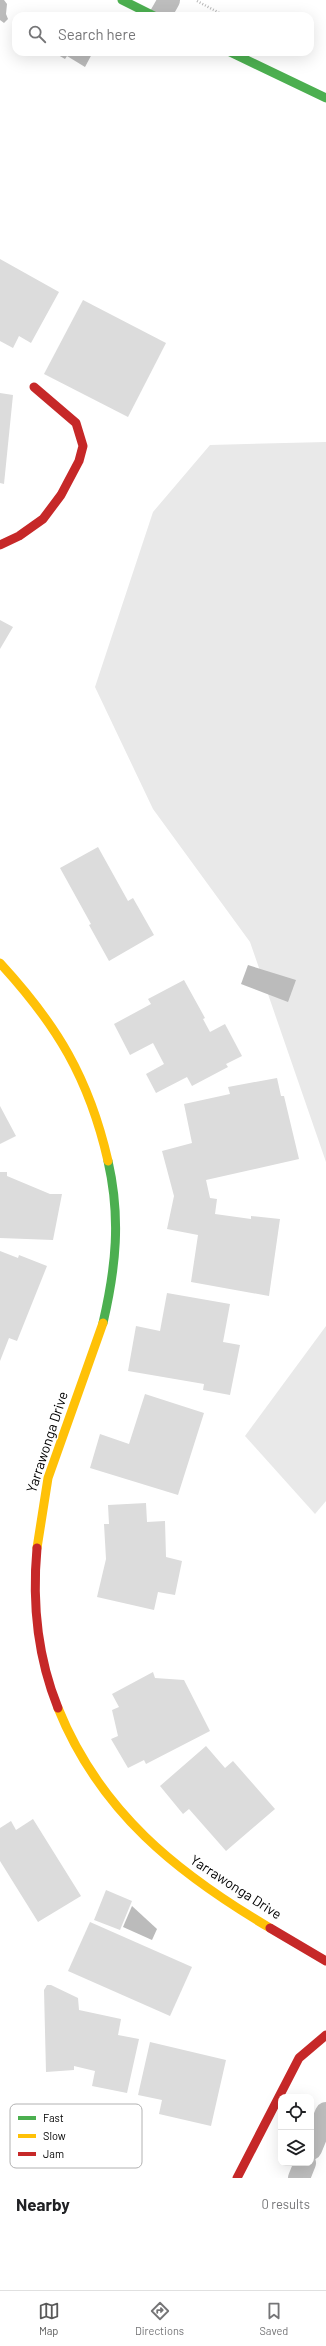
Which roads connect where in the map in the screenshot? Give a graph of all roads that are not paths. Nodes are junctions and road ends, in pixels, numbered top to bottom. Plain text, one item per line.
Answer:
1 (122, 0) edge
2 (169, 0) edge
3 (146, 12) edge
4 (162, 12) edge
5 (238, 56) edge
6 (326, 98) edge
7 (34, 387) dead end
8 (0, 545) edge
9 (0, 963) edge
10 (326, 1961) edge
11 (326, 2035) edge
12 (326, 2113) edge
13 (314, 2142) edge
14 (304, 2166) edge
15 (237, 2178) edge
16 (299, 2178) edge

1 - 3 street
2 - 4 street
5 - 6 street
7 - 8 street
9 - 10 street, Yarrawonga Drive
11 - 15 street
12 - 13 street
14 - 16 street

